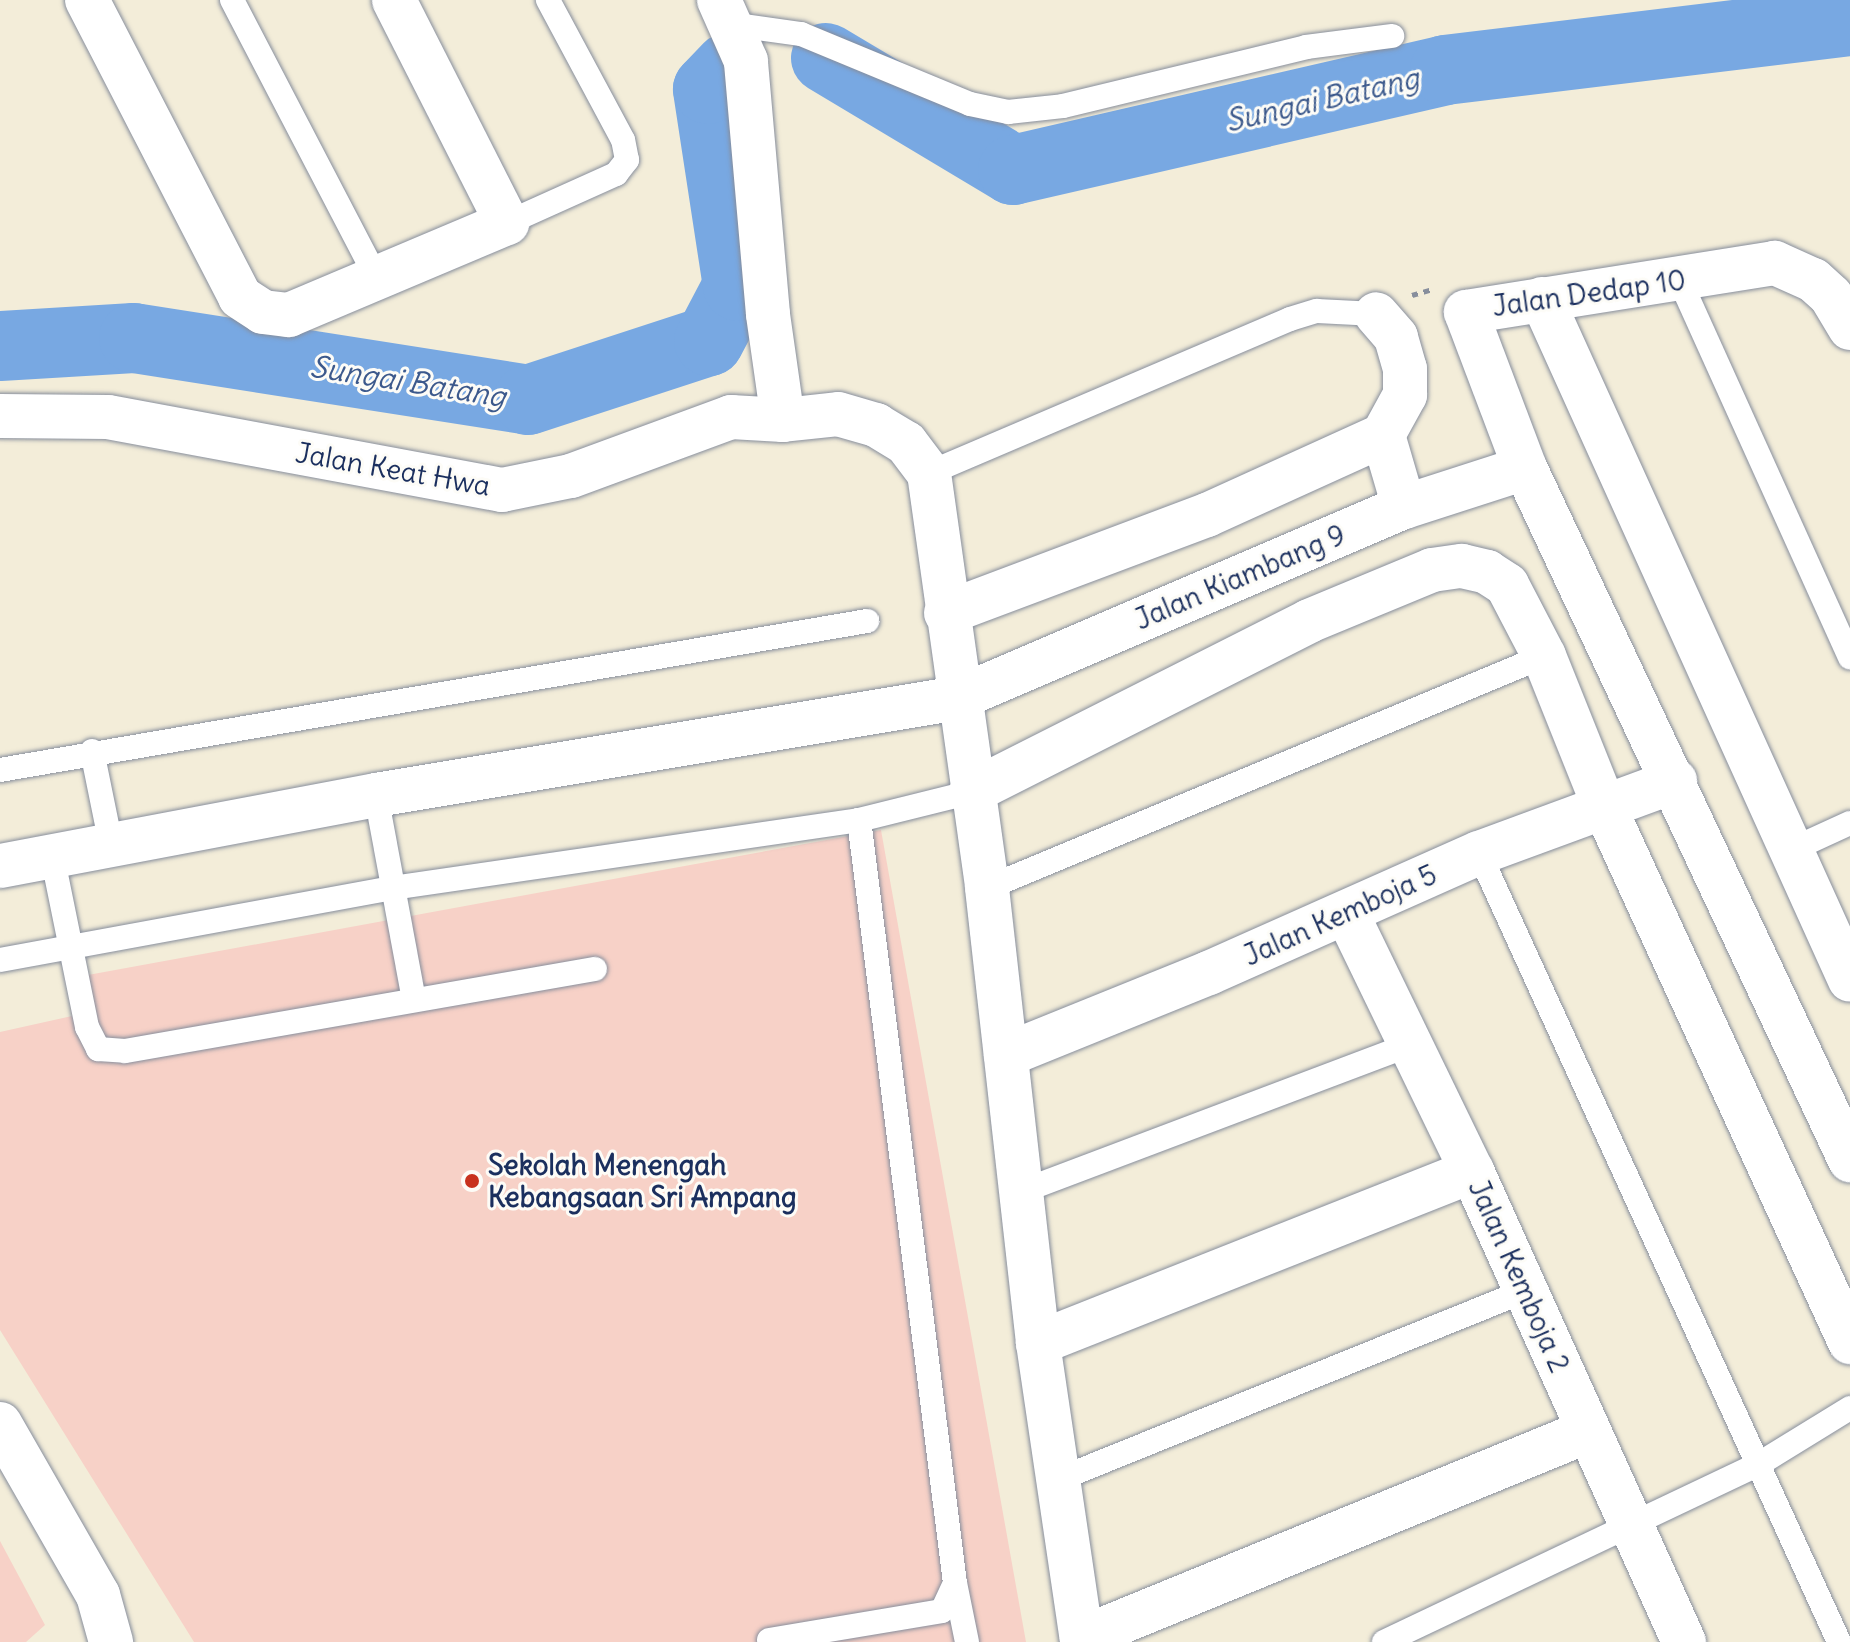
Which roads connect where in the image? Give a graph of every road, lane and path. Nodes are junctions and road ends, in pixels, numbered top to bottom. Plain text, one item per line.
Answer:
1 (87, 0) edge
2 (232, 0) edge
3 (394, 0) edge
4 (548, 0) edge
5 (723, 9) edge
6 (1392, 36) dead end
7 (507, 223) junction
8 (377, 279) junction
9 (1680, 281) junction
10 (1542, 299) junction
11 (1376, 314) joint
12 (1850, 328) edge
13 (0, 416) edge
14 (783, 420) junction
15 (1383, 435) junction
16 (1525, 468) junction
17 (929, 473) junction
18 (1404, 507) junction
19 (1207, 515) junction
20 (1231, 580) junction
21 (946, 613) junction
22 (867, 621) dead end
23 (1544, 656) junction
24 (1850, 657) edge
25 (958, 698) junction
26 (92, 751) junction
27 (0, 770) edge
28 (1675, 781) junction
29 (971, 792) junction
30 (376, 795) junction
31 (1604, 806) junction
32 (859, 820) junction
33 (1850, 823) edge
34 (111, 844) junction
35 (1791, 850) junction
36 (1479, 853) junction
37 (52, 855) junction
38 (0, 866) edge
39 (393, 888) junction
40 (987, 888) junction
41 (1347, 914) junction
42 (74, 947) junction
43 (0, 960) edge
44 (595, 969) dead end
45 (1850, 980) edge
46 (414, 1000) junction
47 (1412, 1044) junction
48 (1006, 1055) junction
49 (1850, 1160) edge
50 (1472, 1171) junction
51 (1020, 1192) junction
52 (1527, 1290) junction
53 (1850, 1342) edge
54 (1038, 1343) junction
55 (1850, 1408) edge
56 (0, 1424) edge
57 (1588, 1431) junction
58 (1759, 1464) junction
59 (1057, 1480) junction
60 (1631, 1525) junction
61 (955, 1583) junction
62 (769, 1640) edge
63 (1082, 1640) edge
64 (111, 1642) edge
65 (967, 1642) edge
66 (1384, 1642) edge
67 (1684, 1642) edge
68 (1839, 1642) edge

1 - 8 street
2 - 8 lane
3 - 7 street
4 - 7 lane
5 - 6 lane
5 - 14 street
7 - 8 street
9 - 10 street, Jalan Dedap 10
9 - 12 street, Jalan Dedap 10
9 - 24 lane
10 - 16 street, Jalan Dedap 10
10 - 35 street
11 - 15 street
11 - 17 lane
13 - 14 street, Jalan Keat Hwa
14 - 17 street, Jalan Keat Hwa
15 - 18 street
15 - 19 street
16 - 18 street, Jalan Kiambang 9
16 - 28 street
17 - 21 street
18 - 20 street, Jalan Kiambang 9
19 - 20 street
19 - 21 street
20 - 25 street, Jalan Kiambang 9
21 - 25 street
22 - 26 lane
23 - 29 street
23 - 31 street
23 - 40 lane
25 - 29 street
25 - 30 street, Jalan Kiambang 9
26 - 27 lane
26 - 34 lane
28 - 31 street, Jalan Kemboja 5
28 - 49 street
29 - 32 lane
29 - 40 street
30 - 34 street, Jalan Kiambang 9
30 - 39 lane
31 - 36 street, Jalan Kemboja 5
31 - 53 street
32 - 39 lane
32 - 61 lane
33 - 35 lane
34 - 37 street, Jalan Kiambang 9
35 - 45 street
36 - 41 street, Jalan Kemboja 5
36 - 58 lane
37 - 38 street, Jalan Kiambang 9
37 - 42 lane
39 - 42 lane
39 - 46 lane
40 - 48 street
41 - 47 street, Jalan Kemboja 2
41 - 48 street, Jalan Kemboja 5
42 - 43 lane
42 - 46 lane
44 - 46 lane
47 - 50 street, Jalan Kemboja 2
47 - 51 lane
48 - 51 street
50 - 52 street, Jalan Kemboja 2
50 - 54 street
51 - 54 street
52 - 57 street, Jalan Kemboja 2
52 - 59 lane
54 - 59 street
55 - 58 lane
56 - 64 street
57 - 60 street, Jalan Kemboja 2
57 - 63 street
58 - 60 lane
58 - 68 lane
59 - 63 street
60 - 66 lane
60 - 67 street, Jalan Kemboja 2
61 - 62 lane
61 - 65 lane

